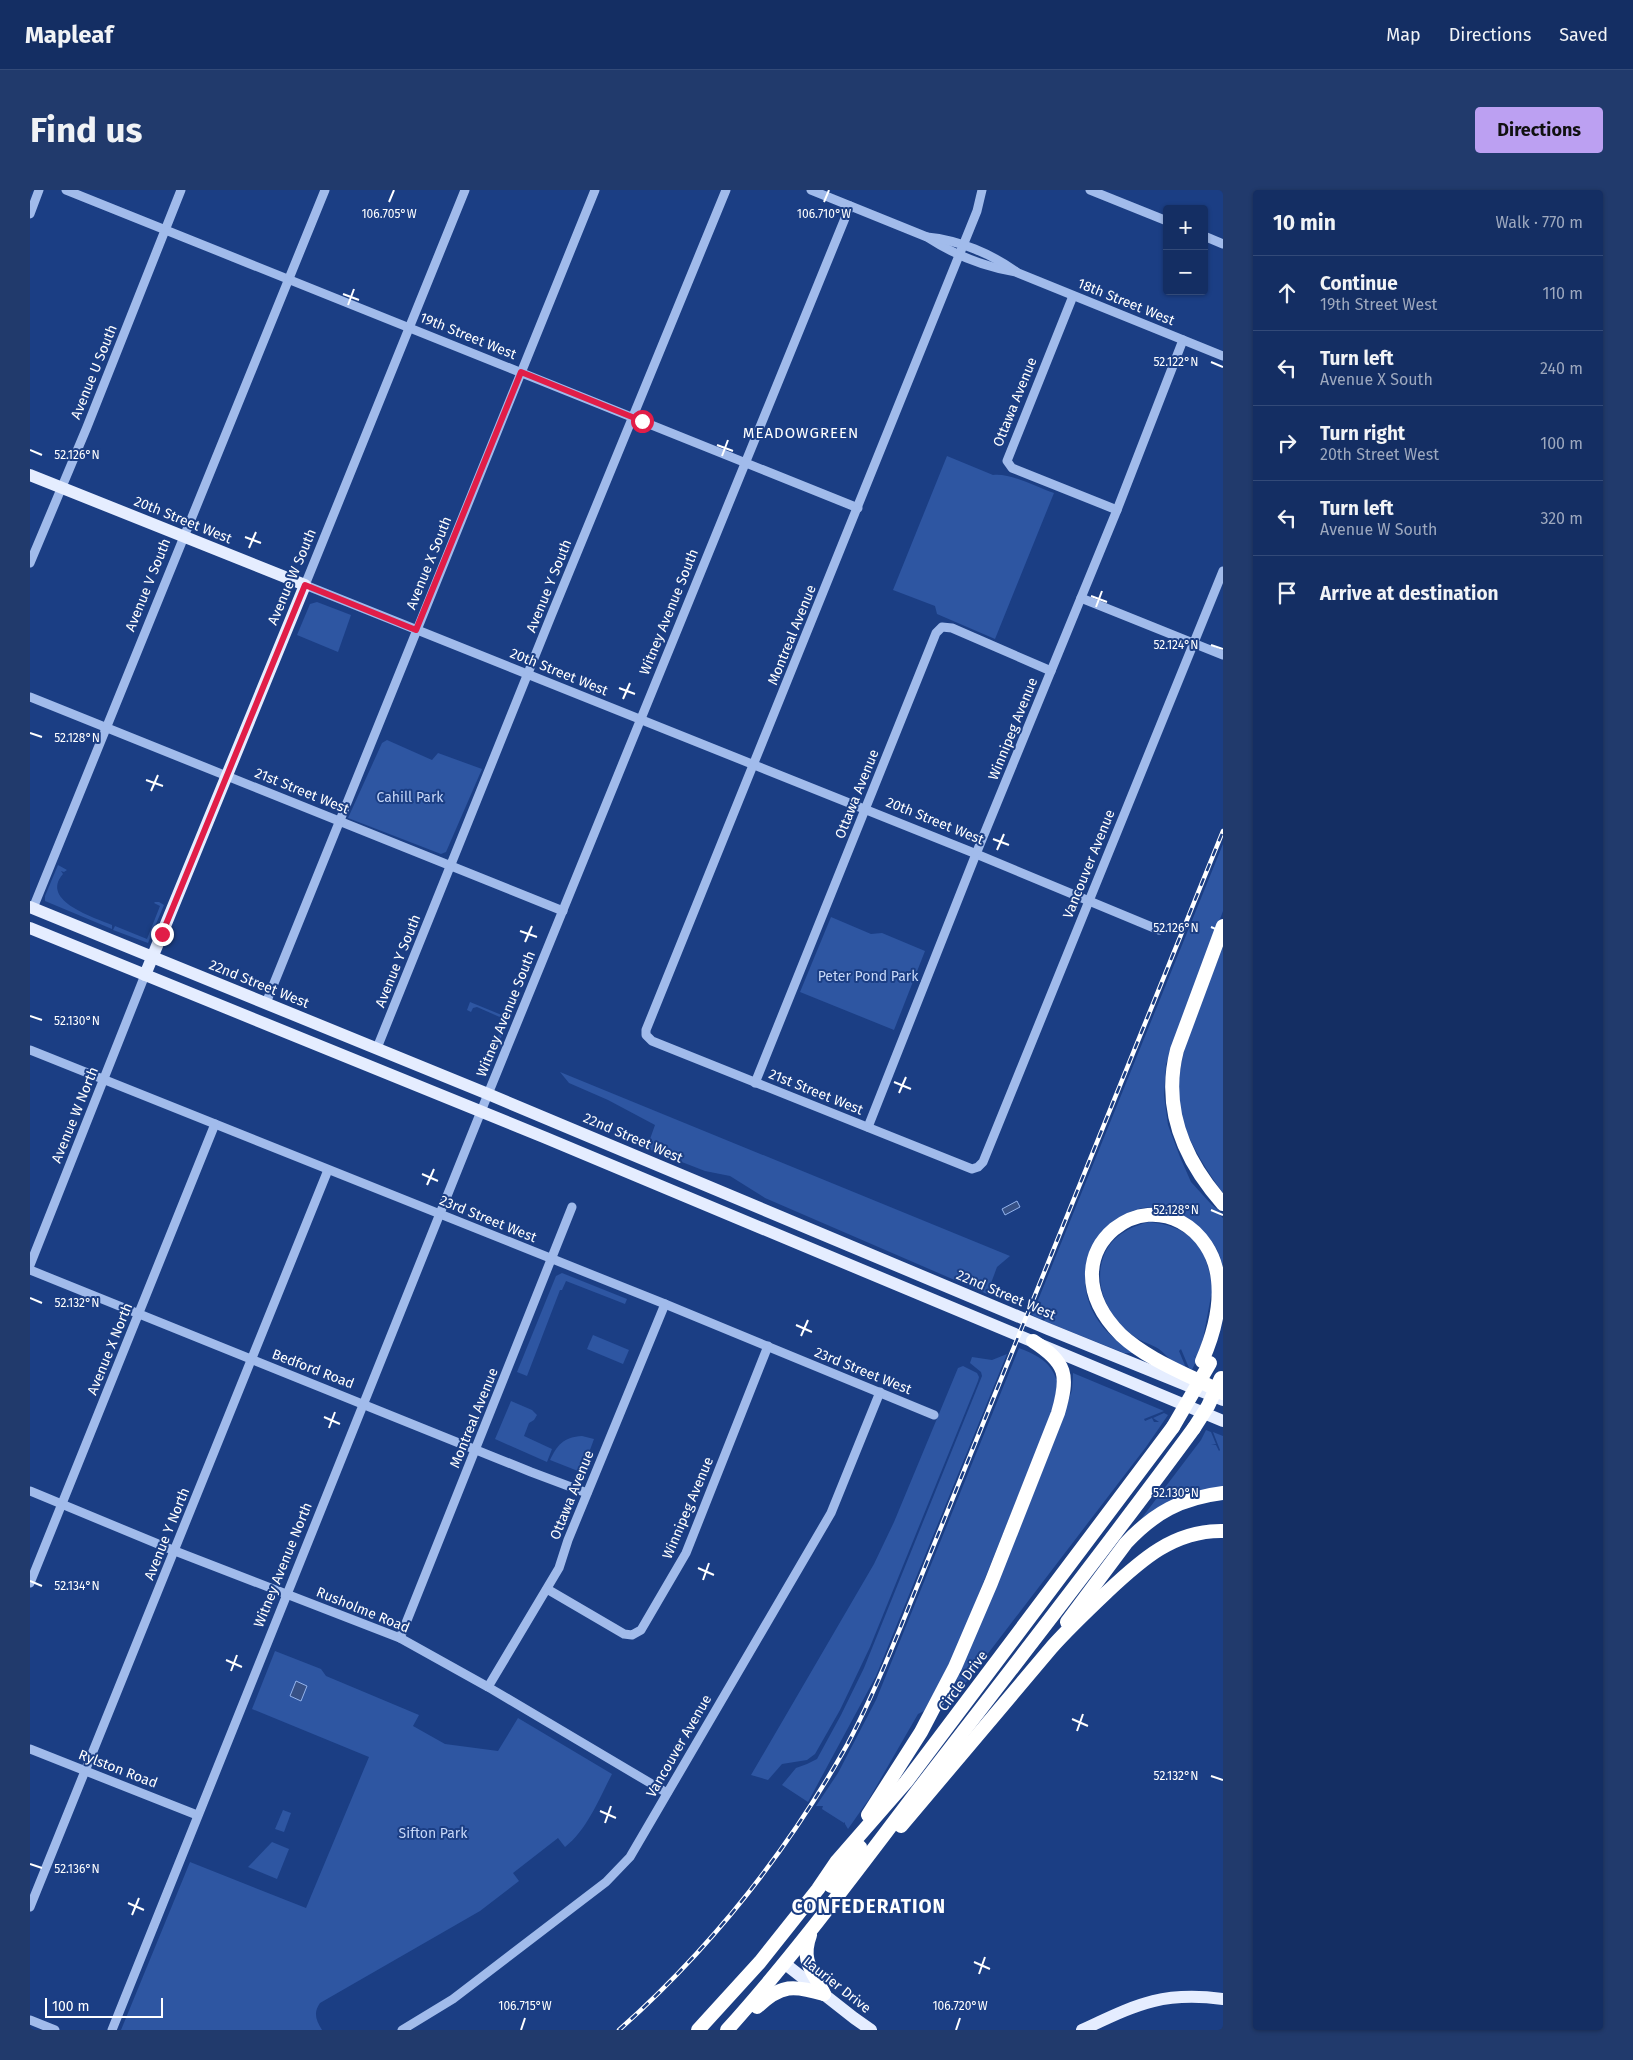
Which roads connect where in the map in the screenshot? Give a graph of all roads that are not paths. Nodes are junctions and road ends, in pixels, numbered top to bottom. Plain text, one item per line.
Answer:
1 (39, 190) edge
2 (66, 190) edge
3 (181, 190) edge
4 (324, 190) edge
5 (465, 190) edge
6 (596, 190) edge
7 (726, 190) edge
8 (811, 190) edge
9 (982, 190) edge
10 (1090, 190) edge
11 (850, 206) junction
12 (30, 214) edge
13 (1163, 219) edge
14 (166, 230) junction
15 (1208, 238) edge
16 (1223, 244) edge
17 (962, 250) junction
18 (288, 279) junction
19 (1073, 296) junction
20 (409, 327) junction
21 (1183, 340) junction
22 (1223, 356) edge
23 (521, 372) junction
24 (633, 417) junction
25 (746, 462) junction
26 (30, 475) edge
27 (62, 488) junction
28 (858, 508) junction
29 (1117, 510) junction
30 (183, 536) junction
31 (30, 563) edge
32 (1223, 571) edge
33 (305, 585) junction
34 (1080, 598) junction
35 (416, 630) junction
36 (1194, 644) junction
37 (1223, 655) edge
38 (1051, 671) junction
39 (528, 676) junction
40 (30, 697) edge
41 (641, 721) junction
42 (105, 727) junction
43 (754, 766) junction
44 (226, 775) junction
45 (866, 810) junction
46 (339, 821) junction
47 (976, 854) junction
48 (451, 867) junction
49 (1089, 900) junction
50 (31, 907) edge
51 (563, 911) junction
52 (1223, 926) edge
53 (30, 928) edge
54 (1160, 930) dead end
55 (152, 956) junction
56 (145, 975) junction
57 (266, 1003) junction
58 (646, 1035) joint
59 (377, 1048) junction
60 (30, 1050) edge
61 (104, 1080) junction
62 (755, 1083) junction
63 (488, 1094) junction
64 (481, 1112) junction
65 (215, 1124) junction
66 (868, 1127) junction
67 (978, 1167) joint
68 (328, 1170) junction
69 (1223, 1204) edge
70 (572, 1207) dead end
71 (440, 1215) junction
72 (551, 1259) junction
73 (30, 1264) edge
74 (30, 1270) edge
75 (665, 1304) junction
76 (139, 1313) junction
77 (1223, 1330) edge
78 (1033, 1341) junction
79 (768, 1346) junction
80 (252, 1360) junction
81 (1206, 1362) junction
82 (1222, 1376) edge
83 (880, 1392) junction
84 (1223, 1393) edge
85 (1223, 1400) edge
86 (364, 1404) junction
87 (934, 1415) dead end
88 (1223, 1421) edge
89 (476, 1450) junction
90 (30, 1492) edge
91 (587, 1493) junction
92 (1223, 1493) edge
93 (62, 1504) junction
94 (1223, 1531) edge
95 (175, 1551) junction
96 (30, 1583) edge
97 (546, 1588) junction
98 (286, 1594) junction
99 (400, 1638) junction
100 (1052, 1646) junction
101 (488, 1687) junction
102 (30, 1749) edge
103 (84, 1771) junction
104 (906, 1782) junction
105 (667, 1794) junction
106 (197, 1815) junction
107 (837, 1861) junction
108 (855, 1872) junction
109 (30, 1907) edge
110 (818, 1920) junction
111 (784, 1963) junction
112 (824, 1994) junction
113 (1223, 1999) edge
114 (709, 2019) junction
115 (30, 2020) edge
116 (55, 2030) edge
117 (112, 2030) edge
118 (402, 2030) edge
119 (698, 2030) edge
120 (727, 2030) edge
121 (731, 2030) edge
122 (872, 2030) edge
123 (1082, 2030) edge

1 - 12 street
2 - 14 street, 19th Street West
3 - 14 street, Avenue U South
4 - 18 street, Avenue V South
5 - 20 street, Avenue W South
6 - 23 street, Avenue X South
7 - 24 street, Avenue Y South
8 - 11 street
9 - 17 street, Montreal Avenue
10 - 13 street
11 - 17 street, 18th Street West
11 - 25 street, Witney Avenue South
14 - 18 street, 19th Street West
14 - 27 street, Avenue U South
15 - 16 street
17 - 19 street, 18th Street West
17 - 28 street, Montreal Avenue
18 - 20 street, 19th Street West
18 - 30 street, Avenue V South
19 - 21 street, 18th Street West
19 - 29 street, Ottawa Avenue
20 - 23 street, 19th Street West
20 - 33 street, Avenue W South
21 - 22 street, 18th Street West
21 - 29 street, Winnipeg Avenue
23 - 24 street, 19th Street West
23 - 35 street, Avenue X South
24 - 25 street, 19th Street West
24 - 39 street, Avenue Y South
25 - 28 street, 19th Street West
25 - 41 street, Witney Avenue South
26 - 27 main road, 20th Street West
27 - 30 main road, 20th Street West
27 - 31 street, Avenue U South
28 - 43 street, Montreal Avenue
29 - 34 street, Winnipeg Avenue
30 - 33 main road, 20th Street West
30 - 42 street, Avenue V South
32 - 36 street, Vancouver Avenue
33 - 35 street, 20th Street West
33 - 44 main road, Avenue W South
34 - 36 street
34 - 38 street, Winnipeg Avenue
35 - 39 street, 20th Street West
35 - 46 street, Avenue X South
36 - 37 street
36 - 49 street, Vancouver Avenue
38 - 45 street, Ottawa Avenue
38 - 47 street, Winnipeg Avenue
39 - 41 street, 20th Street West
39 - 48 street, Avenue Y South
40 - 42 street, 21st Street West
41 - 43 street, 20th Street West
41 - 51 street, Witney Avenue South
42 - 44 street, 21st Street West
42 - 50 street, Avenue V South
43 - 45 street, 20th Street West
43 - 58 street, Montreal Avenue
44 - 46 street, 21st Street West
44 - 55 main road, Avenue W South
45 - 47 street, 20th Street West
45 - 62 street, Ottawa Avenue
46 - 48 street, 21st Street West
46 - 57 street, Avenue X South
47 - 49 street, 20th Street West
47 - 66 street, Winnipeg Avenue
48 - 51 street, 21st Street West
48 - 59 street, Avenue Y South
49 - 54 street, 20th Street West
49 - 67 street, Vancouver Avenue
50 - 55 main road, 22nd Street West
51 - 63 street, Witney Avenue South
52 - 69 highway
53 - 56 main road
55 - 56 main road, Avenue W South
55 - 57 main road, 22nd Street West
56 - 61 street, Avenue W North
56 - 64 main road
57 - 59 main road, 22nd Street West
58 - 62 street, 21st Street West
59 - 63 main road, 22nd Street West
60 - 61 street, 23rd Street West
61 - 65 street, 23rd Street West
61 - 73 street, Avenue W North
62 - 66 street, 21st Street West
63 - 64 street, Witney Avenue South
63 - 85 main road, 22nd Street West
64 - 71 street, Witney Avenue North
64 - 78 main road
65 - 68 street, 23rd Street West
65 - 76 street, Avenue X North
66 - 67 street, 21st Street West
68 - 71 street, 23rd Street West
68 - 80 street, Avenue Y North
70 - 72 street, Montreal Avenue
71 - 72 street, 23rd Street West
71 - 86 street, Witney Avenue North
72 - 75 street, 23rd Street West
72 - 89 street, Montreal Avenue
74 - 76 street, Bedford Road
75 - 79 street, 23rd Street West
75 - 91 street, Ottawa Avenue
76 - 80 street, Bedford Road
76 - 93 street, Avenue X North
77 - 81 highway, Circle Drive
78 - 88 main road
78 - 107 highway
79 - 83 street, 23rd Street West
79 - 97 street, Winnipeg Avenue
80 - 86 street, Bedford Road
80 - 95 street, Avenue Y North
81 - 84 highway
81 - 104 highway, Circle Drive, bridge
82 - 108 highway, bridge
83 - 87 street, 23rd Street West
83 - 105 street, Vancouver Avenue
86 - 89 street, Bedford Road
86 - 98 street, Witney Avenue North
89 - 91 street, Bedford Road
89 - 99 street, Montreal Avenue
90 - 93 street, Rusholme Road
91 - 97 street, Ottawa Avenue
92 - 100 highway
93 - 95 street, Rusholme Road
93 - 96 street, Avenue X North
94 - 100 highway
95 - 98 street, Rusholme Road
95 - 103 street, Avenue Y North
97 - 101 street, Ottawa Avenue
98 - 99 street, Rusholme Road
98 - 106 street, Witney Avenue North
99 - 101 street, Rusholme Road
100 - 108 highway
101 - 105 street, Rusholme Road
102 - 103 street, Rylston Road
103 - 106 street, Rylston Road
103 - 109 street, Avenue Y North
104 - 107 highway, Circle Drive
104 - 111 highway
105 - 118 street, Vancouver Avenue
106 - 117 street, Witney Avenue North
107 - 114 highway, Circle Drive
108 - 110 highway
110 - 111 highway
110 - 112 highway
111 - 112 main road, Laurier Drive
111 - 114 highway
111 - 120 highway
112 - 121 highway
112 - 122 main road, Laurier Drive
113 - 123 main road
114 - 119 highway, Circle Drive
115 - 116 street

